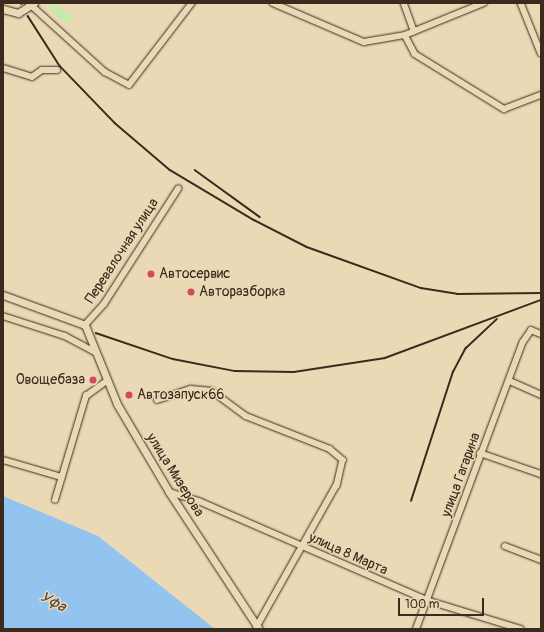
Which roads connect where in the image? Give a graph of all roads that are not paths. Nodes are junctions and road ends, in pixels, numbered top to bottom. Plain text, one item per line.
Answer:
1 (192, 3) edge
2 (273, 3) edge
3 (404, 3) edge
4 (484, 3) edge
5 (521, 3) edge
6 (31, 4) edge
7 (3, 9) edge
8 (414, 31) junction
9 (405, 35) junction
10 (541, 53) edge
11 (3, 68) edge
12 (57, 70) dead end
13 (541, 94) edge
14 (178, 189) dead end
15 (3, 295) edge
16 (3, 316) edge
17 (85, 325) junction
18 (541, 334) edge
19 (95, 352) junction
20 (107, 381) junction
21 (510, 381) junction
22 (541, 395) edge
23 (157, 400) dead end
24 (480, 453) junction
25 (3, 460) edge
26 (541, 474) edge
27 (62, 477) junction
28 (169, 492) junction
29 (55, 500) dead end
30 (302, 546) junction
31 (505, 546) dead end
32 (541, 560) edge
33 (429, 601) junction
34 (258, 628) edge
35 (416, 629) edge
36 (521, 629) edge

1 - 6 street
2 - 9 street
3 - 8 street
4 - 8 street
5 - 10 street
6 - 7 street
8 - 9 street
9 - 13 street
11 - 12 street
14 - 17 street, Перевалочная улица
15 - 17 street
16 - 19 street
17 - 19 street, улица Мизерова
18 - 21 street, улица Гагарина
19 - 20 street, улица Мизерова
20 - 27 street
20 - 28 street, улица Мизерова
21 - 22 street
21 - 24 street, улица Гагарина
23 - 30 street
24 - 26 street
24 - 33 street, улица Гагарина
25 - 27 street
27 - 29 street
28 - 30 street, улица 8 Марта
28 - 34 street, улица Мизерова
30 - 33 street, улица 8 Марта
30 - 34 street
31 - 32 street
33 - 35 street, улица Гагарина
33 - 36 street, улица 8 Марта

